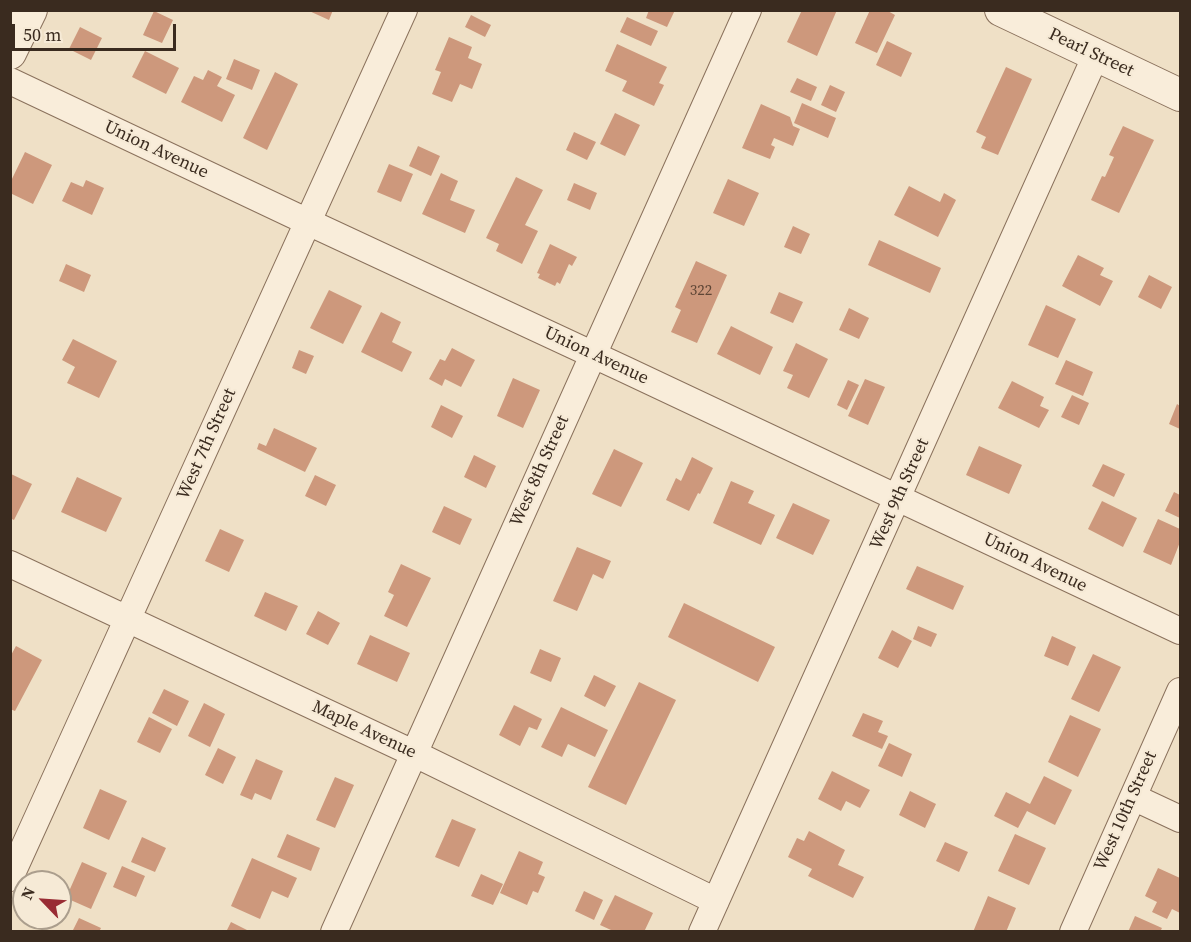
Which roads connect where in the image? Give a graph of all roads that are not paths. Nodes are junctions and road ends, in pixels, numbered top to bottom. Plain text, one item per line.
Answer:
1 (31, 10) edge
2 (404, 10) edge
3 (748, 10) edge
4 (1001, 10) edge
5 (10, 53) edge
6 (1096, 55) junction
7 (10, 81) edge
8 (1180, 95) edge
9 (308, 222) junction
10 (593, 354) junction
11 (898, 498) junction
12 (10, 564) edge
13 (129, 619) junction
14 (1180, 631) edge
15 (1180, 691) edge
16 (413, 753) junction
17 (1132, 797) junction
18 (1180, 819) edge
19 (10, 878) edge
20 (716, 901) junction
21 (334, 932) edge
22 (702, 932) edge
23 (1073, 932) edge

1 - 5 street
2 - 9 street, West 7th Street
3 - 10 street, West 8th Street
4 - 6 street, Pearl Street
6 - 8 street, Pearl Street
6 - 11 street, West 9th Street
7 - 9 street, Union Avenue
9 - 10 street, Union Avenue
9 - 13 street, West 7th Street
10 - 11 street, Union Avenue
10 - 16 street, West 8th Street
11 - 14 street, Union Avenue
11 - 20 street, West 9th Street
12 - 13 street, Maple Avenue
13 - 16 street, Maple Avenue
13 - 19 street, West 7th Street
15 - 17 street, West 10th Street
16 - 20 street, Maple Avenue
16 - 21 street, West 8th Street
17 - 18 street
17 - 23 street, West 10th Street
20 - 22 street, West 9th Street

